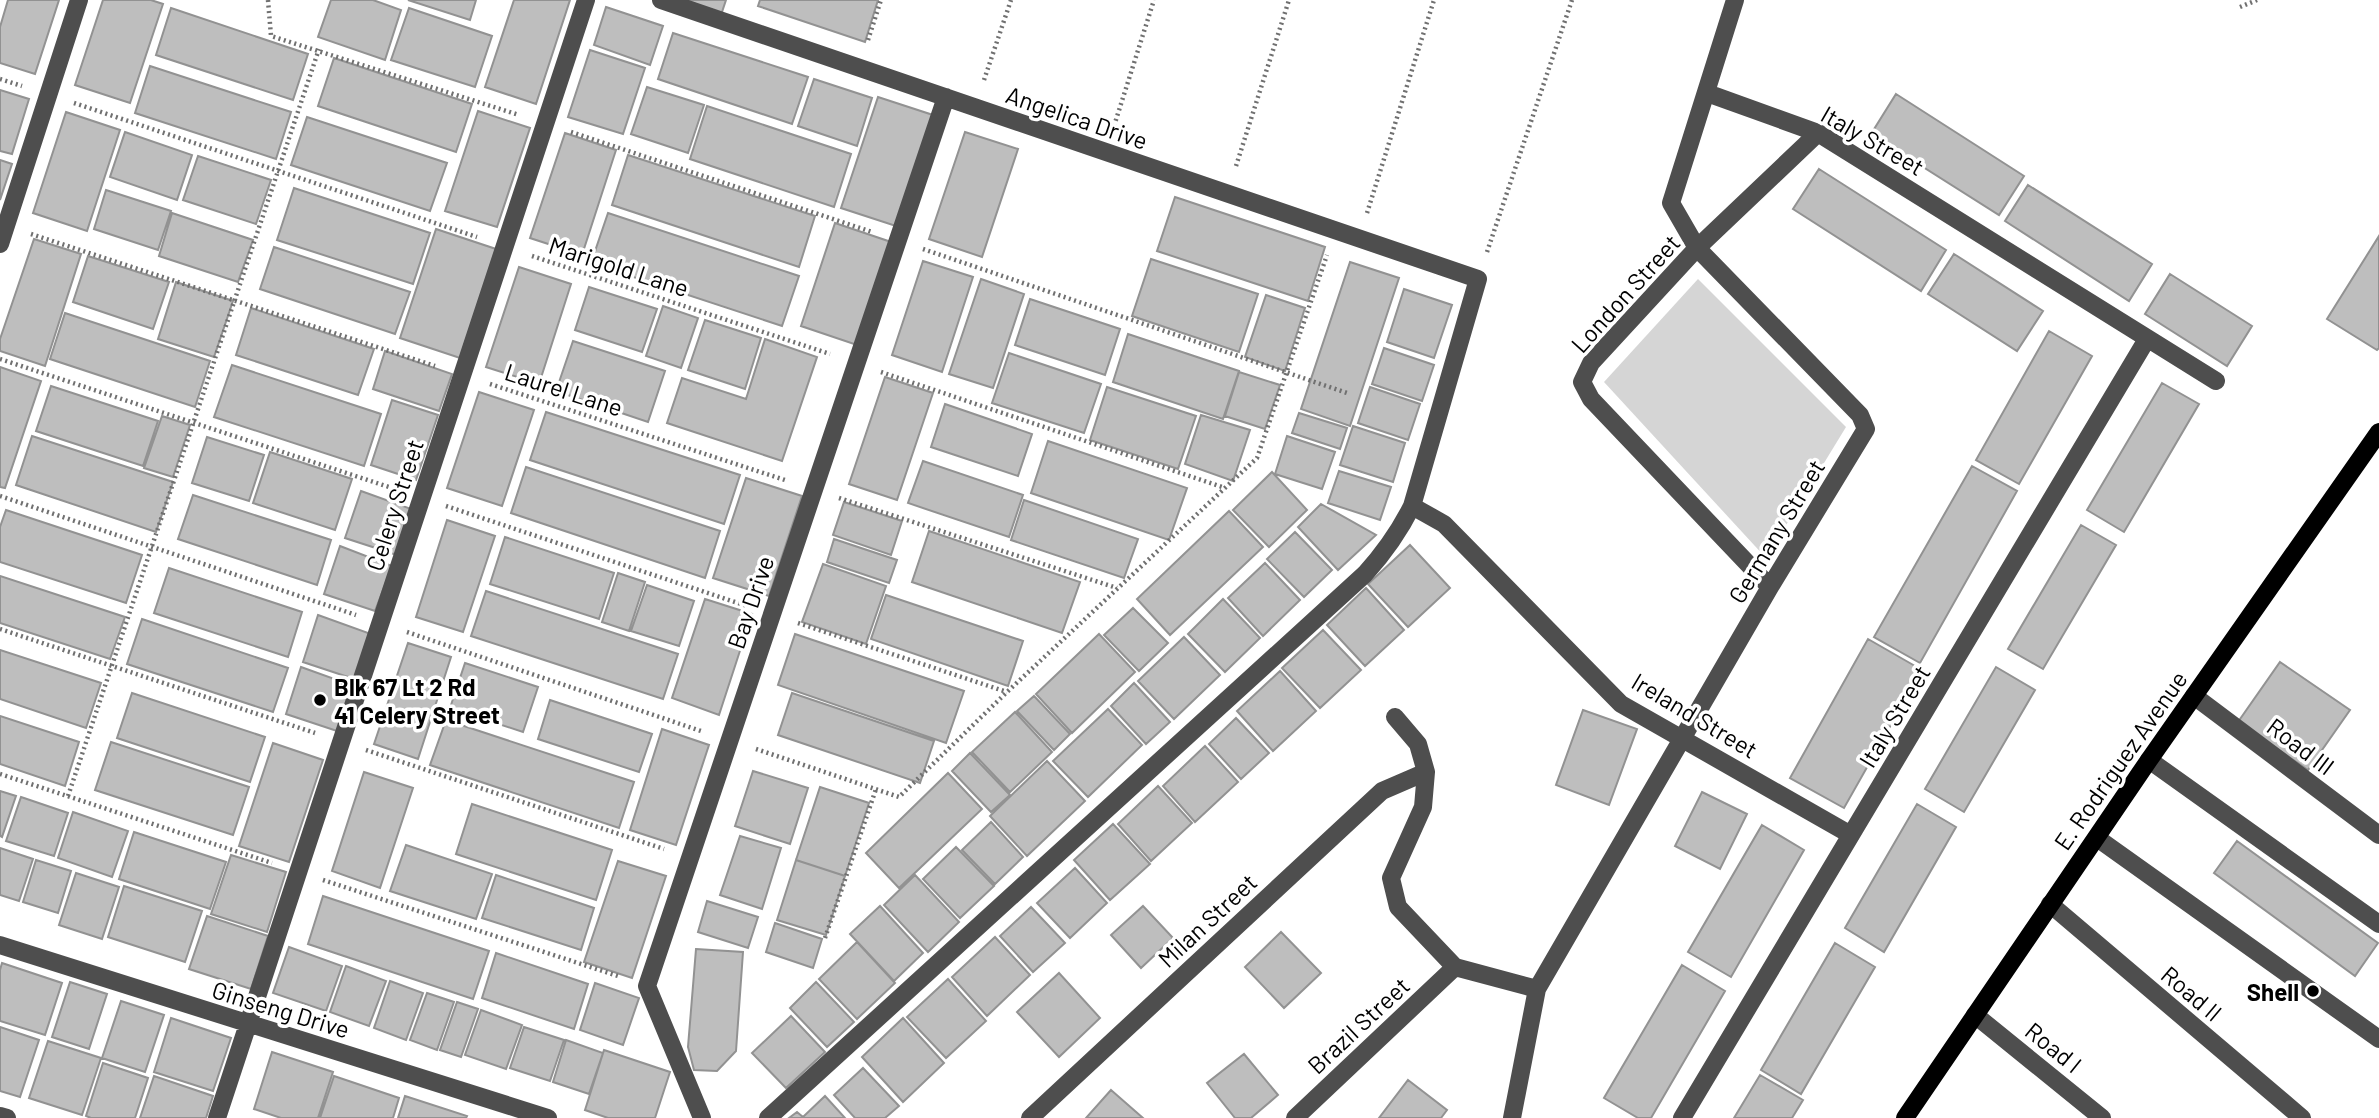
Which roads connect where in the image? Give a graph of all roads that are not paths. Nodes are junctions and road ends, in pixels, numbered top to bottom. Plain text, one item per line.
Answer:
1 (79, 0) edge
2 (586, 0) edge
3 (661, 0) edge
4 (1735, 0) edge
5 (1707, 93) junction
6 (946, 97) junction
7 (1818, 133) junction
8 (0, 244) edge
9 (1697, 248) junction
10 (2147, 339) junction
11 (2216, 381) dead end
12 (2379, 432) edge
13 (1412, 506) junction
14 (1770, 587) junction
15 (2194, 696) junction
16 (1395, 716) dead end
17 (1684, 739) junction
18 (2149, 760) junction
19 (1426, 772) junction
20 (1851, 835) junction
21 (2379, 835) edge
22 (2097, 838) junction
23 (2050, 904) junction
24 (2379, 924) edge
25 (0, 946) edge
26 (1455, 967) junction
27 (1537, 989) junction
28 (1975, 1014) junction
29 (249, 1025) junction
30 (2379, 1039) edge
31 (0, 1116) edge
32 (8, 1118) edge
33 (217, 1118) edge
34 (548, 1118) edge
35 (702, 1118) edge
36 (768, 1118) edge
37 (1030, 1118) edge
38 (1295, 1118) edge
39 (1512, 1118) edge
40 (1682, 1118) edge
41 (1905, 1118) edge
42 (2102, 1118) edge
43 (2302, 1118) edge

1 - 8 street
2 - 29 street, Celery Street
3 - 6 street, Angelica Drive
4 - 5 street, Germany Street
5 - 7 street, Italy Street
5 - 9 street, Germany Street
6 - 13 street, Angelica Drive
6 - 35 street, Bay Drive
7 - 9 street, London Street
7 - 10 street, Italy Street
9 - 14 street, Germany Street
9 - 14 street, London Street
10 - 11 street, Italy Street
10 - 20 street, Italy Street
12 - 15 main road, E. Rodriguez Avenue
13 - 17 street, Ireland Street
13 - 36 street
14 - 17 street, Germany Street
15 - 18 main road, E. Rodriguez Avenue
15 - 21 street, Road III
16 - 19 street
17 - 20 street, Ireland Street
17 - 27 street, Germany Street
18 - 22 main road, E. Rodriguez Avenue
18 - 24 street
19 - 26 street
19 - 37 street, Milan Street
20 - 40 street, Italy Street
22 - 23 main road, E. Rodriguez Avenue
22 - 30 street
23 - 28 main road, E. Rodriguez Avenue
23 - 43 street, Road II
25 - 29 street, Ginseng Drive
26 - 27 street
26 - 38 street, Brazil Street
27 - 39 street, Germany Street
28 - 41 main road, E. Rodriguez Avenue
28 - 42 street, Road I
29 - 33 street, Celery Street
29 - 34 street, Ginseng Drive
31 - 32 street

